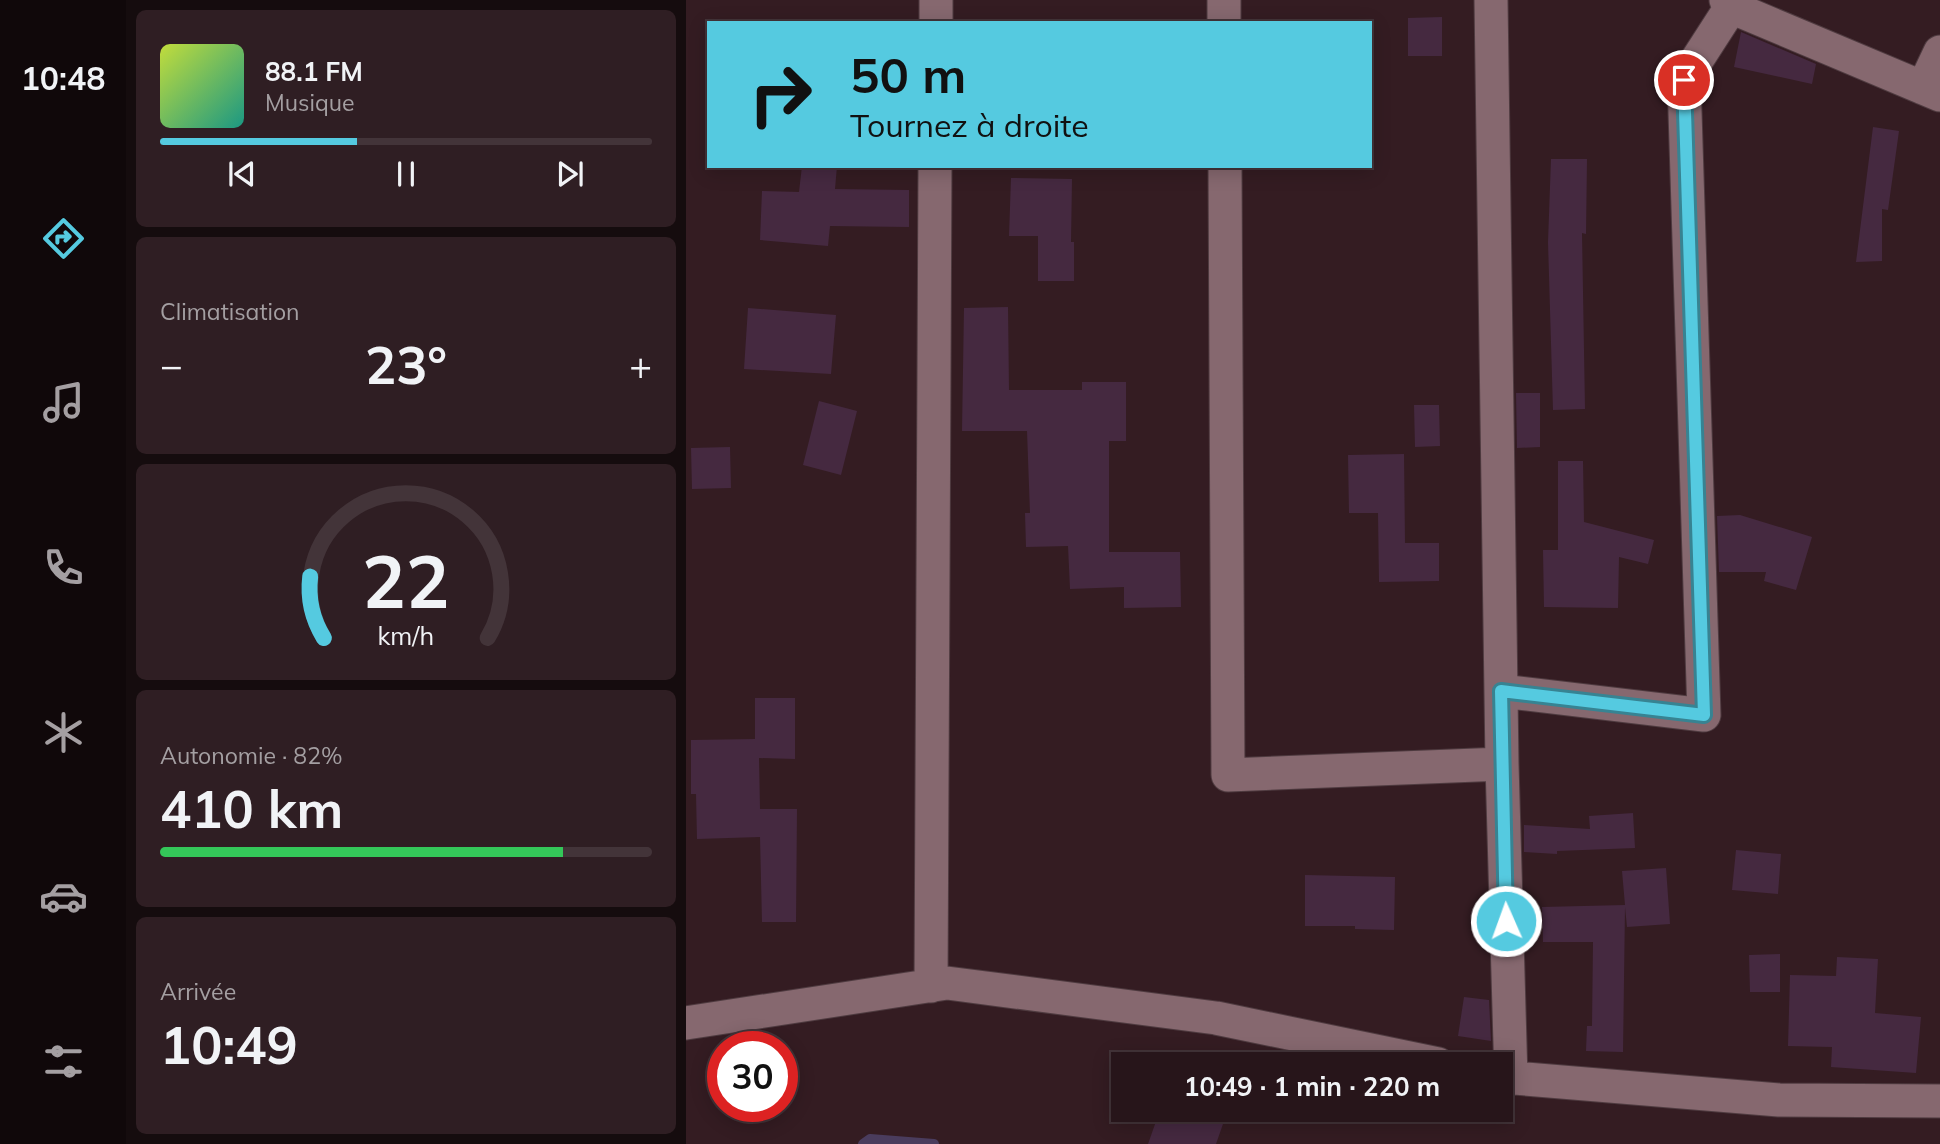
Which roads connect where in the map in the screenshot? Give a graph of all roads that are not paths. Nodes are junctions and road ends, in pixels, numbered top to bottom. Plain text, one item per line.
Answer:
1 (936, 0) edge
2 (1224, 0) edge
3 (1491, 0) edge
4 (1740, 6) edge
5 (936, 21) edge
6 (1224, 21) edge
7 (1940, 52) edge
8 (1931, 92) edge
9 (935, 168) edge
10 (1225, 168) edge
11 (1501, 691) junction
12 (1502, 764) junction
13 (931, 986) junction
14 (686, 1023) edge
15 (1380, 1052) edge
16 (1506, 1052) edge
17 (1513, 1079) edge
18 (1940, 1101) edge

1 - 5 street
2 - 6 street
3 - 11 street
4 - 8 street
4 - 11 street
7 - 8 street
9 - 13 street
10 - 12 street
11 - 12 street
12 - 16 street
13 - 14 street
13 - 15 street
17 - 18 street

